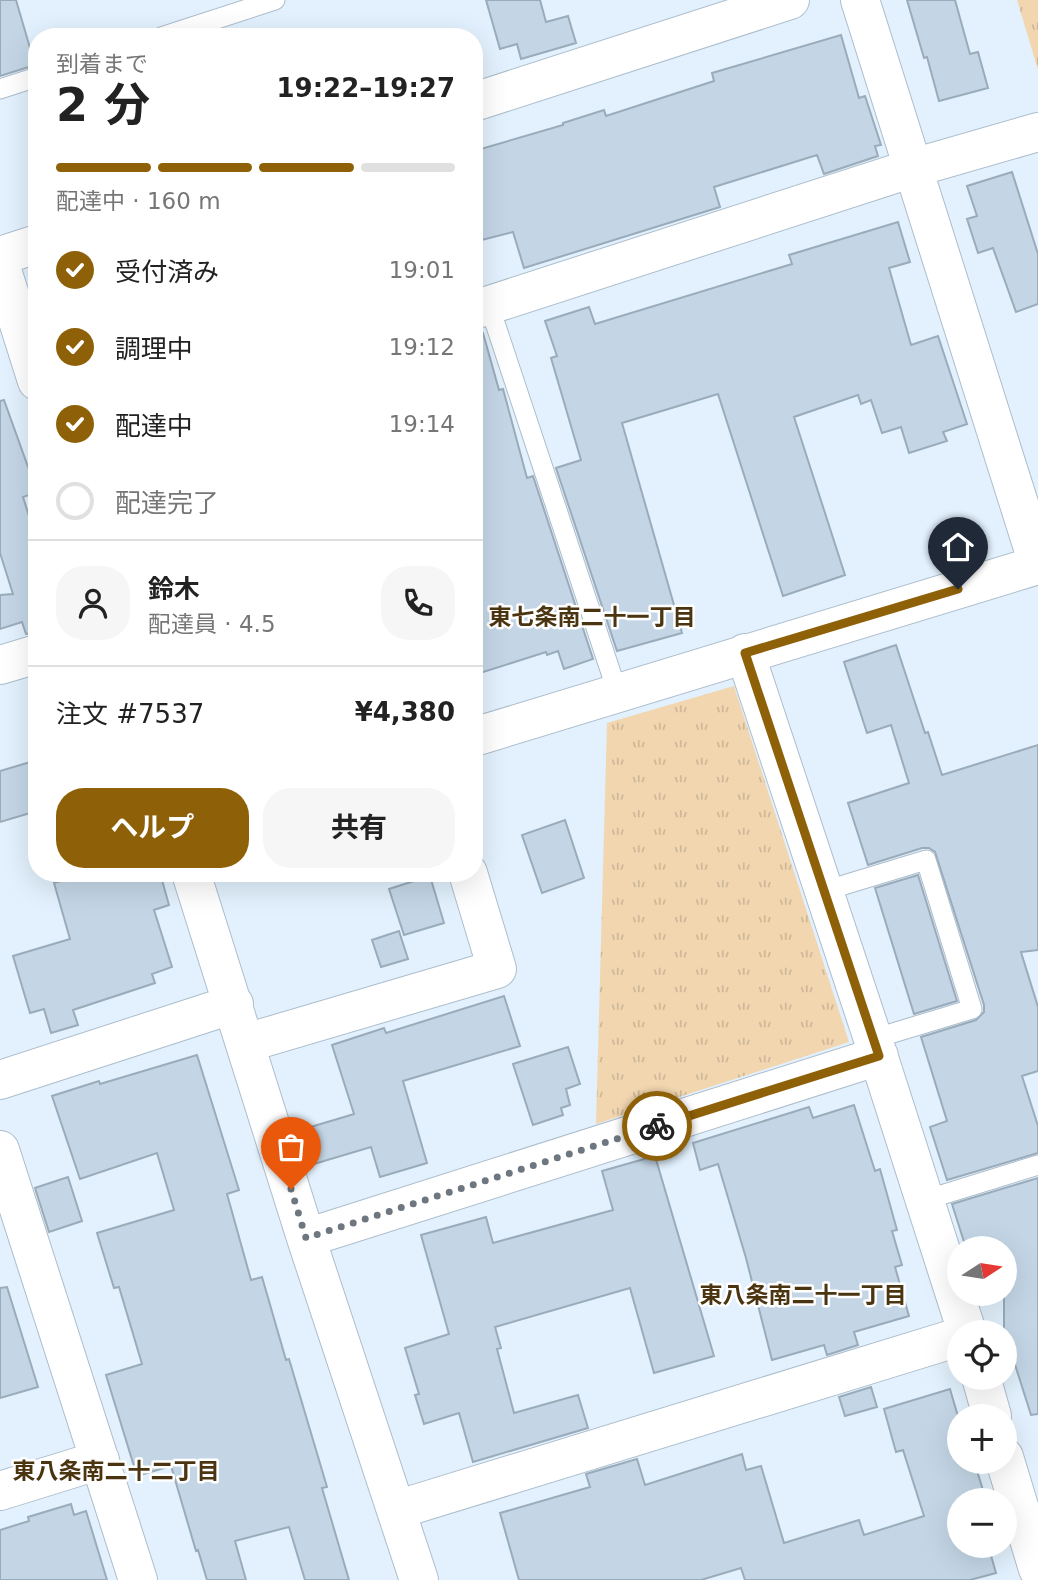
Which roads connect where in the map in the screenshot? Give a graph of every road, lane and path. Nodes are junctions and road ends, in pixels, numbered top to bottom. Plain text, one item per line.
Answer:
1 (275, 0) edge
2 (790, 0) edge
3 (860, 0) edge
4 (189, 28) edge
5 (28, 80) edge
6 (0, 89) edge
7 (483, 99) edge
8 (1038, 132) edge
9 (913, 168) junction
10 (28, 247) edge
11 (0, 256) edge
12 (0, 264) edge
13 (483, 308) edge
14 (483, 311) edge
15 (28, 353) edge
16 (1038, 564) edge
17 (745, 653) junction
18 (28, 657) edge
19 (0, 665) edge
20 (618, 694) junction
21 (483, 734) edge
22 (194, 882) edge
23 (471, 882) edge
24 (824, 891) junction
25 (234, 1004) junction
26 (246, 1043) junction
27 (876, 1048) junction
28 (0, 1080) edge
29 (0, 1150) edge
30 (1038, 1166) edge
31 (925, 1200) junction
32 (306, 1238) junction
33 (963, 1320) edge
34 (947, 1341) edge
35 (100, 1460) junction
36 (1009, 1474) edge
37 (0, 1491) edge
38 (396, 1510) junction
39 (1038, 1569) edge
40 (138, 1580) edge
41 (419, 1580) edge

1 - 4 lane
2 - 7 street
3 - 9 street
5 - 6 lane
8 - 9 street
9 - 13 street
9 - 16 street
10 - 11 street
12 - 15 street
14 - 20 lane
16 - 17 street
17 - 20 street
17 - 24 street
18 - 19 street
20 - 21 street
22 - 25 street
23 - 26 street
24 - 27 street
24 - 27 lane
25 - 26 street
25 - 28 street
26 - 32 street
27 - 31 street
27 - 32 street
29 - 35 street
30 - 31 lane
31 - 33 street
32 - 38 street
34 - 38 street
35 - 37 street
35 - 40 street
36 - 39 street
38 - 41 street

